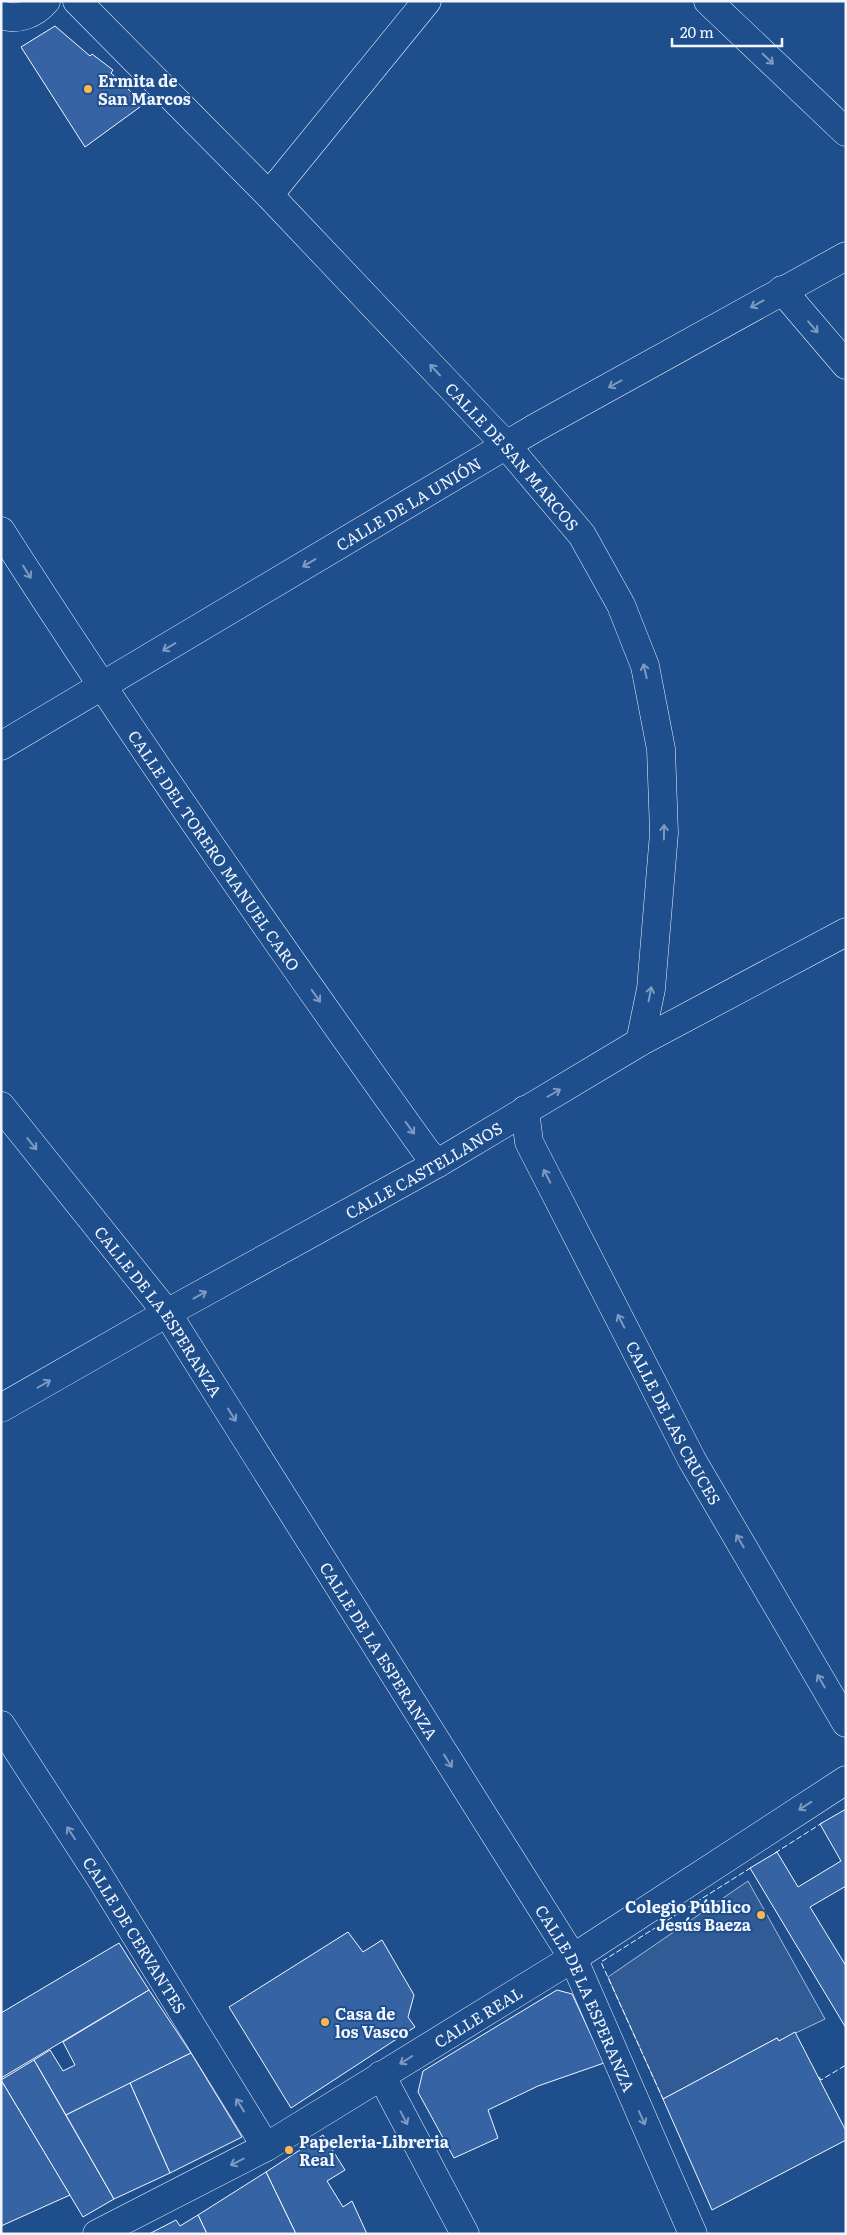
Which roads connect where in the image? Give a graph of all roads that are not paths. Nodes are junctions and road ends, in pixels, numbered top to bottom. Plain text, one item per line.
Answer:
1 (46, 1) edge
2 (77, 1) edge
3 (427, 1) edge
4 (708, 1) edge
5 (1, 15) edge
6 (846, 132) edge
7 (269, 195) junction
8 (846, 256) edge
9 (782, 290) junction
10 (846, 365) edge
11 (506, 445) junction
12 (1, 531) edge
13 (102, 687) junction
14 (1, 746) edge
15 (846, 932) edge
16 (640, 1042) junction
17 (1, 1106) edge
18 (525, 1110) junction
19 (438, 1163) junction
20 (167, 1313) junction
21 (1, 1408) edge
22 (846, 1723) edge
23 (1, 1726) edge
24 (846, 1780) edge
25 (572, 1958) junction
26 (381, 2075) junction
27 (266, 2147) junction
28 (97, 2234) edge
29 (465, 2234) edge
30 (693, 2234) edge

1 - 5 street
2 - 7 street, CALLE DE SAN MARCOS
3 - 7 street
4 -> 6 street
11 -> 7 street, CALLE DE SAN MARCOS
8 - 9 street, CALLE DE LA UNIÓN
9 -> 10 street
9 -> 11 street, CALLE DE LA UNIÓN
11 -> 13 street, CALLE DE LA UNIÓN
16 -> 11 street, CALLE DE SAN MARCOS
12 -> 13 street, CALLE DEL TORERO MANUEL CARO
13 - 14 street, CALLE DE LA UNIÓN
13 -> 19 street, CALLE DEL TORERO MANUEL CARO
15 - 16 street, CALLE CASTELLANOS
18 -> 16 street, CALLE CASTELLANOS
17 -> 20 street, CALLE DE LA ESPERANZA
18 - 19 street, CALLE CASTELLANOS
22 -> 18 street, CALLE DE LAS CRUCES
20 -> 19 street, CALLE CASTELLANOS
21 -> 20 street, CALLE CASTELLANOS
20 -> 25 street, CALLE DE LA ESPERANZA
27 -> 23 street, CALLE DE CERVANTES
24 -> 25 street, CALLE REAL
25 -> 26 street, CALLE REAL
25 -> 30 street, CALLE DE LA ESPERANZA
26 - 27 street, CALLE REAL
26 -> 29 street
27 -> 28 street, CALLE REAL

